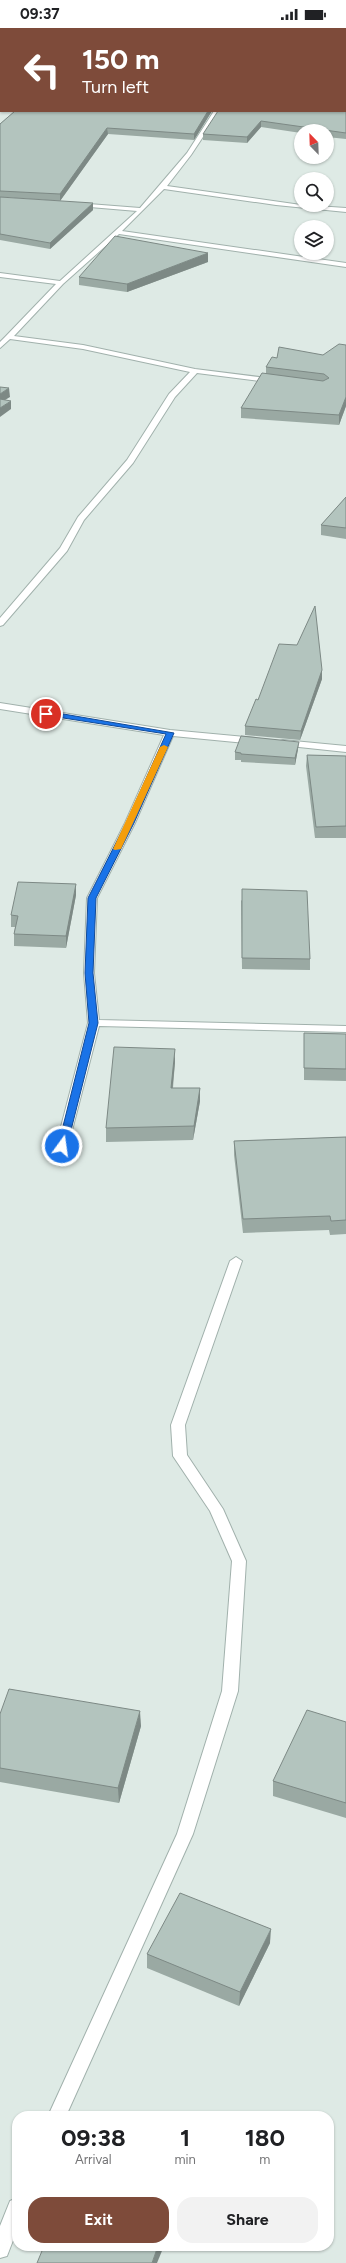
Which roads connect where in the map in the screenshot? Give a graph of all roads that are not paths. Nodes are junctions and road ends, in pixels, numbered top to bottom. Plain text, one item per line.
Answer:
1 (216, 112) edge
2 (163, 188) junction
3 (69, 204) edge
4 (142, 210) junction
5 (346, 210) edge
6 (116, 232) junction
7 (346, 265) edge
8 (0, 275) edge
9 (61, 283) junction
10 (8, 337) junction
11 (0, 346) edge
12 (195, 371) junction
13 (286, 382) edge
14 (0, 623) edge
15 (0, 706) edge
16 (170, 733) junction
17 (346, 749) edge
18 (94, 1023) junction
19 (346, 1029) edge
20 (62, 1146) dead end
21 (236, 1261) dead end
22 (59, 2111) edge
23 (12, 2220) edge
24 (0, 2249) edge

1 - 2 street
2 - 4 street
2 - 5 street
3 - 4 street
4 - 6 street
6 - 7 street
6 - 9 street
8 - 9 street
9 - 10 street
10 - 11 street
10 - 12 street
12 - 13 street
12 - 14 street
15 - 16 street
16 - 17 street
16 - 18 street
18 - 19 street
18 - 20 street
21 - 22 street
23 - 24 street

